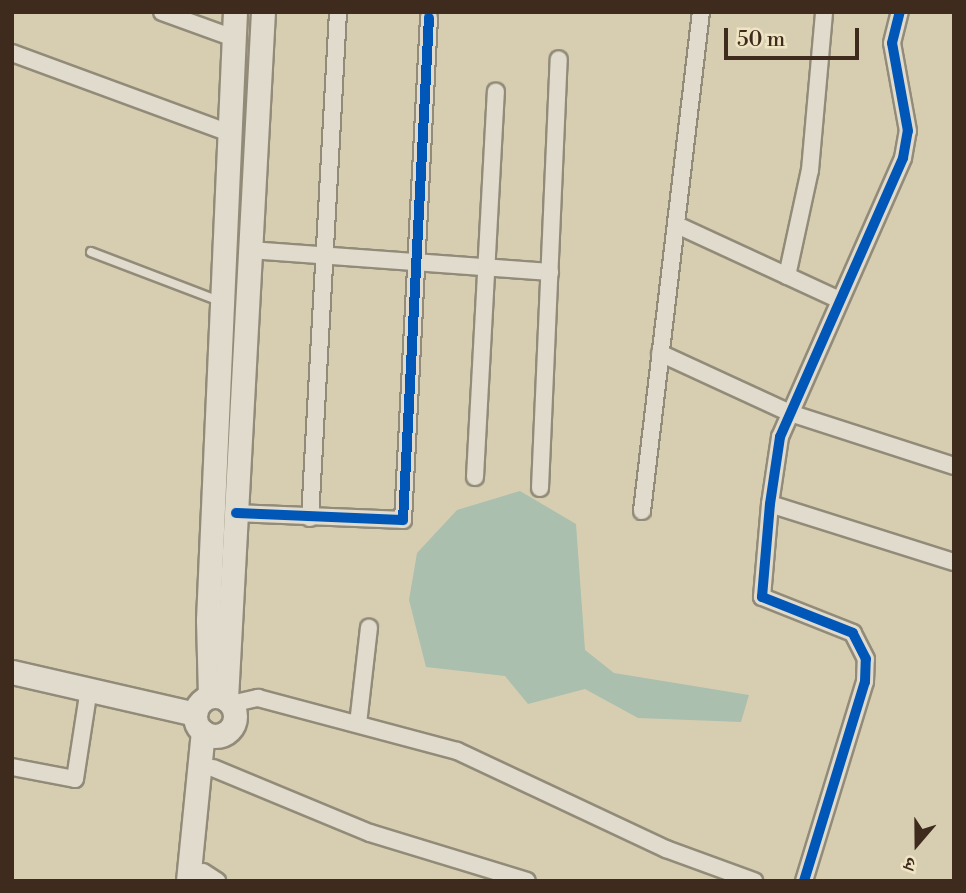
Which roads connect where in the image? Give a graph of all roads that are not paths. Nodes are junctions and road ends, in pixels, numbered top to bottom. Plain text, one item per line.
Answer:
1 (162, 12) edge
2 (235, 12) edge
3 (263, 12) edge
4 (338, 12) edge
5 (701, 12) edge
6 (824, 12) edge
7 (897, 13) edge
8 (429, 19) dead end
9 (233, 38) junction
10 (12, 53) edge
11 (559, 59) dead end
12 (496, 92) dead end
13 (229, 133) junction
14 (677, 225) junction
15 (250, 250) junction
16 (91, 252) dead end
17 (324, 257) junction
18 (416, 265) junction
19 (486, 269) junction
20 (550, 272) junction
21 (787, 276) junction
22 (839, 300) junction
23 (222, 302) junction
24 (660, 353) junction
25 (790, 413) junction
26 (954, 466) edge
27 (475, 477) dead end
28 (540, 488) dead end
29 (770, 504) junction
30 (642, 511) dead end
31 (236, 513) junction
32 (310, 518) junction
33 (954, 562) edge
34 (369, 628) dead end
35 (12, 671) edge
36 (89, 689) junction
37 (223, 700) junction
38 (358, 724) junction
39 (204, 727) junction
40 (12, 768) edge
41 (213, 768) junction
42 (203, 879) edge
43 (527, 881) edge
44 (754, 881) edge
45 (804, 881) edge

1 - 9 street
2 - 9 main road
3 - 15 main road
4 - 17 street
5 - 14 street
6 - 21 street
7 - 22 street
8 - 18 street
9 - 13 main road
10 - 13 street
11 - 20 street
12 - 19 street
13 - 23 main road
14 - 21 street
14 - 24 street
15 - 17 street
15 - 31 main road
16 - 23 lane
17 - 18 street
17 - 32 street
18 - 19 street
18 - 32 street
19 - 20 street
19 - 27 street
20 - 28 street
21 - 22 street
22 - 25 street
23 - 37 main road
24 - 25 street
24 - 30 street
25 - 26 street
25 - 29 street
29 - 33 street
29 - 45 street
31 - 32 street
31 - 37 main road
34 - 38 street
35 - 36 main road
36 - 39 main road
36 - 40 street
37 - 38 street
37 - 39 main road
37 - 39 main road
38 - 44 street
39 - 41 main road
39 - 42 main road
41 - 42 main road
41 - 43 street

